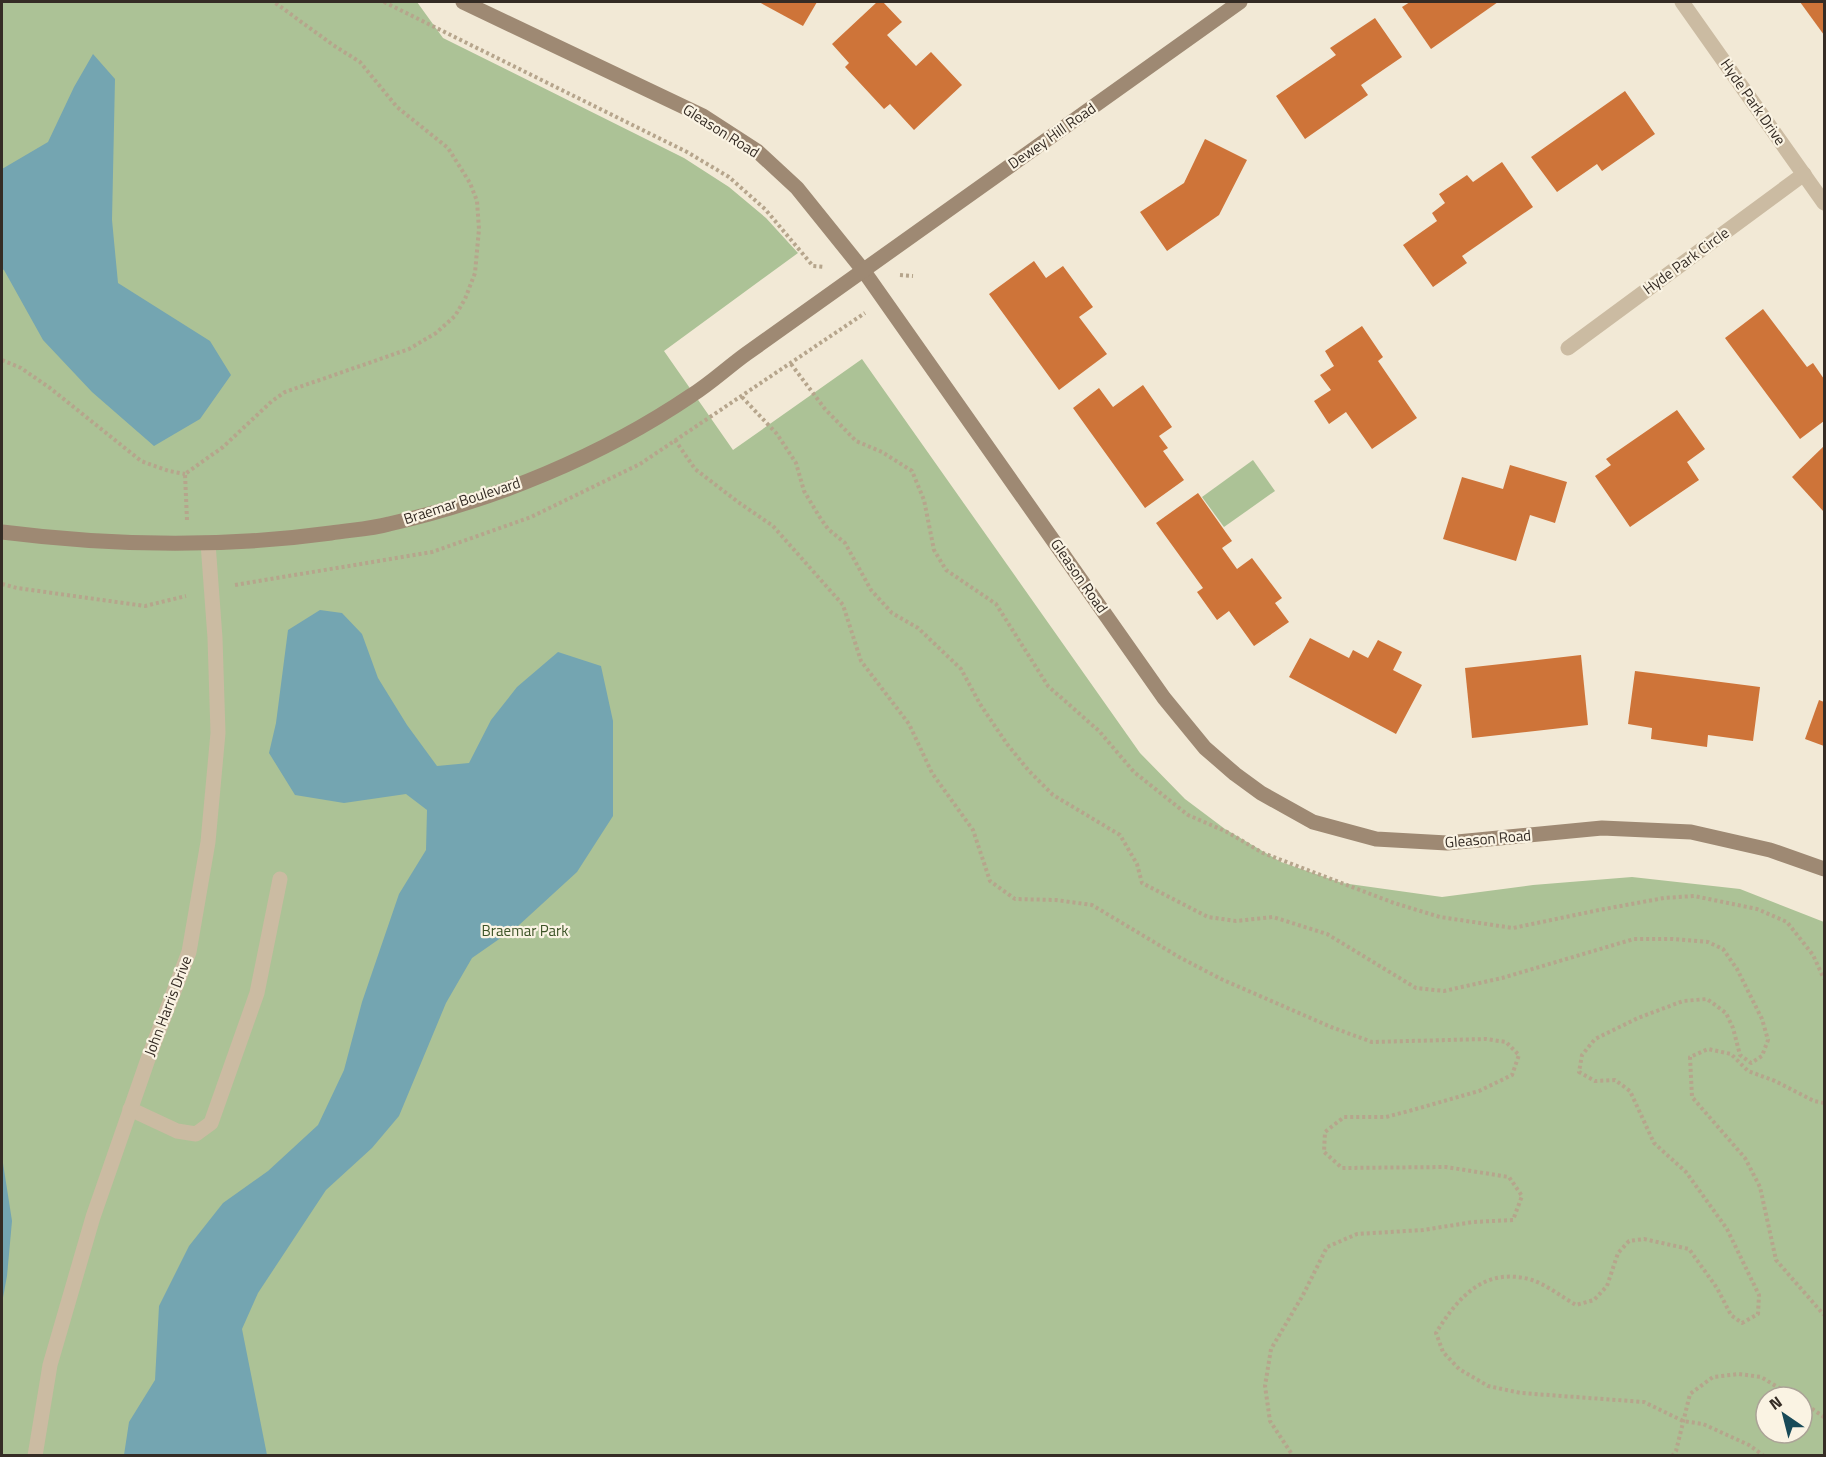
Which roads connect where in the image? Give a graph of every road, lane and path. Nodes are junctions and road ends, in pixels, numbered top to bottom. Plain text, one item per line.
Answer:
1 (274, 2) edge
2 (384, 2) edge
3 (463, 2) edge
4 (1240, 2) edge
5 (1682, 2) edge
6 (1804, 174) junction
7 (1824, 203) edge
8 (863, 270) junction
9 (913, 276) dead end
10 (1568, 348) dead end
11 (2, 360) edge
12 (791, 364) dead end
13 (742, 397) dead end
14 (675, 440) dead end
15 (185, 474) junction
16 (2, 532) edge
17 (208, 543) junction
18 (188, 545) junction
19 (1824, 869) edge
20 (280, 879) dead end
21 (1824, 979) edge
22 (1824, 1102) edge
23 (130, 1109) junction
24 (1824, 1315) edge
25 (1774, 1385) edge
26 (1683, 1421) junction
27 (35, 1455) edge
28 (1293, 1455) edge
29 (1672, 1455) edge
30 (1764, 1455) edge

1 - 15 path
2 - 8 path
3 - 8 street, Gleason Road
4 - 8 street, Dewey Hill Road
5 - 6 street, Hyde Park Drive
6 - 7 street, Hyde Park Drive
6 - 10 street, Hyde Park Circle
8 - 9 path
8 - 17 street, Braemar Boulevard
8 - 19 street, Gleason Road
11 - 15 path
12 - 21 path
13 - 26 path
14 - 28 path
15 - 18 path
16 - 18 street, Braemar Boulevard
17 - 18 street, Braemar Boulevard
17 - 23 street, John Harris Drive
20 - 23 street
22 - 24 path
23 - 27 street, John Harris Drive
25 - 26 path
26 - 29 path
26 - 30 path

